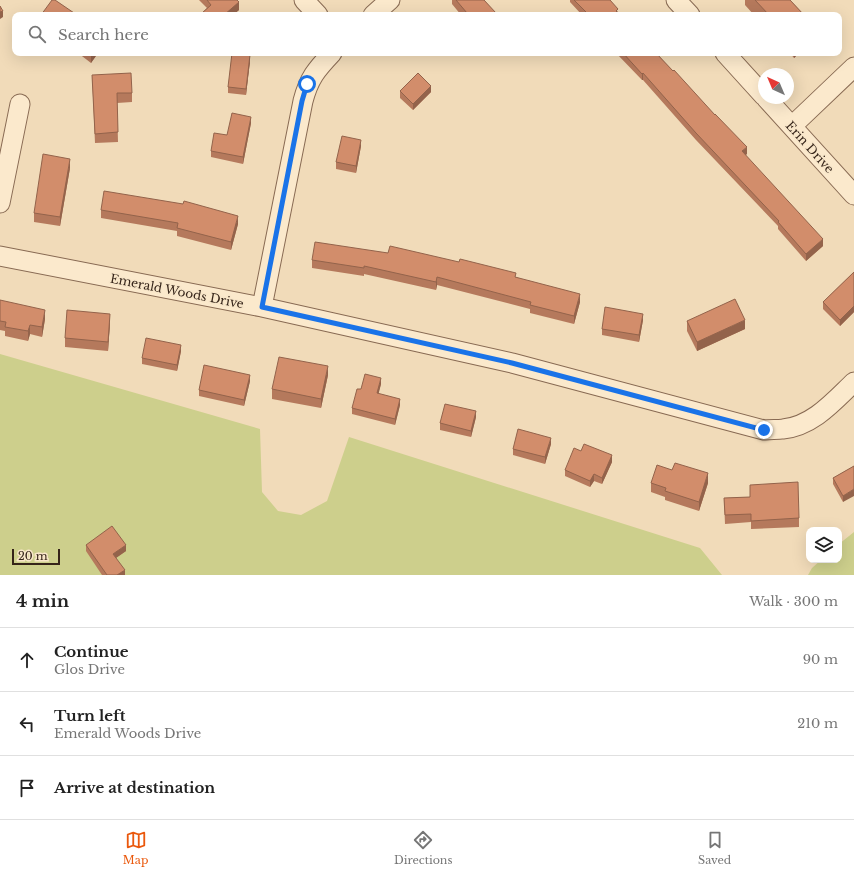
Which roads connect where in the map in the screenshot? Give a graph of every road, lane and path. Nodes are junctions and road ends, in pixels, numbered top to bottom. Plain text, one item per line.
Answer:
1 (304, 0) edge
2 (390, 0) edge
3 (676, 0) edge
4 (315, 12) edge
5 (376, 12) edge
6 (687, 12) edge
7 (329, 56) edge
8 (728, 56) edge
9 (854, 67) edge
10 (758, 89) edge
11 (20, 104) dead end
12 (772, 104) edge
13 (792, 126) junction
14 (854, 195) edge
15 (0, 203) edge
16 (0, 256) edge
17 (262, 307) junction
18 (854, 382) edge

1 - 4 street
2 - 5 street
3 - 6 street
7 - 17 street
8 - 10 street, Erin Drive
9 - 13 street
11 - 15 street
12 - 13 street, Erin Drive
13 - 14 street, Erin Drive
16 - 17 street, Emerald Woods Drive
17 - 18 street, Emerald Woods Drive

